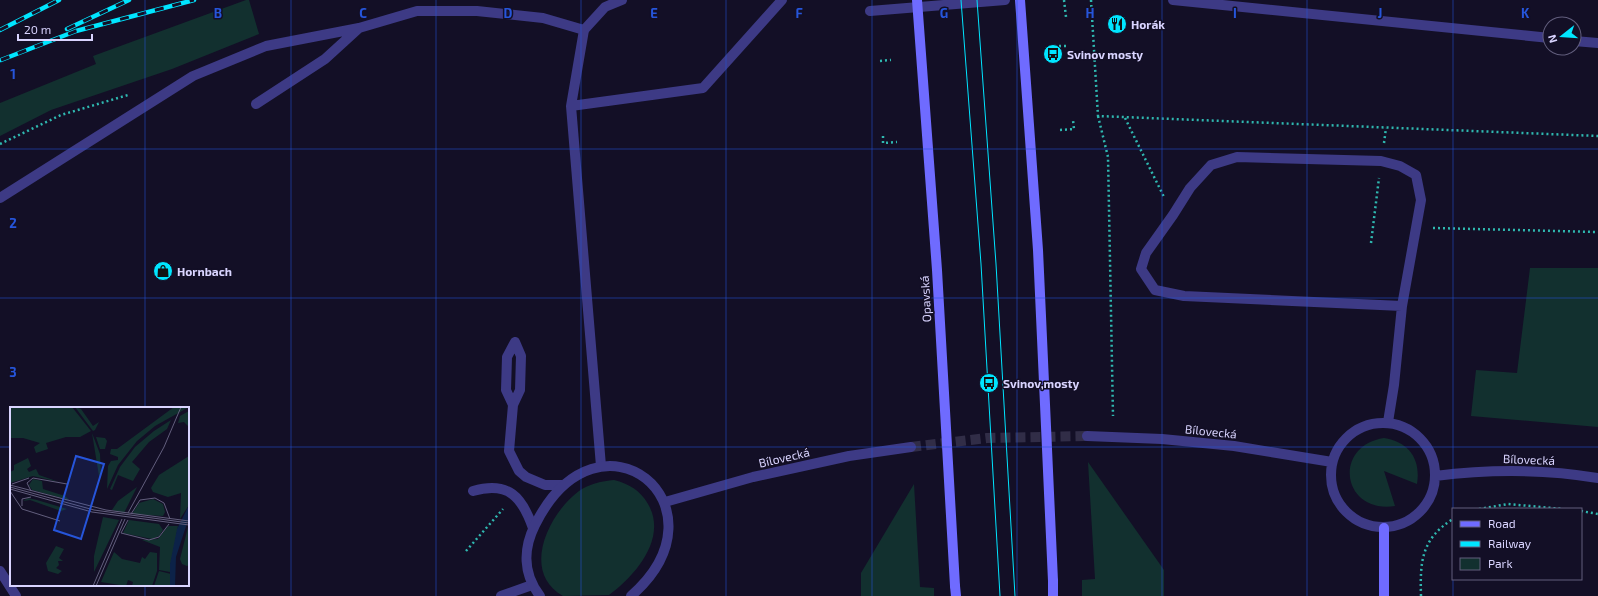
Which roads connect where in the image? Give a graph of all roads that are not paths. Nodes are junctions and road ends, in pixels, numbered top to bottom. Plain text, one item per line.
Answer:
1 (622, 0) edge
2 (782, 0) edge
3 (917, 0) edge
4 (1005, 0) edge
5 (1020, 0) edge
6 (1173, 0) edge
7 (870, 11) dead end
8 (359, 28) junction
9 (584, 30) junction
10 (1542, 37) edge
11 (1582, 42) edge
12 (1598, 43) edge
13 (256, 104) dead end
14 (571, 106) junction
15 (0, 198) edge
16 (1402, 306) junction
17 (513, 404) junction
18 (1388, 422) junction
19 (1087, 436) tunnel mouth
20 (911, 448) tunnel mouth
21 (1332, 462) junction
22 (601, 466) junction
23 (1436, 476) junction
24 (1598, 478) edge
25 (563, 485) junction
26 (473, 491) dead end
27 (665, 502) junction
28 (533, 528) junction
29 (1384, 528) junction
30 (0, 571) edge
31 (532, 585) junction
32 (956, 591) edge
33 (16, 596) edge
34 (501, 596) edge
35 (540, 596) edge
36 (631, 596) edge
37 (1053, 596) edge
38 (1384, 596) edge

1 - 9 street
2 - 14 street
3 - 32 main road, Opavská, bridge
4 - 7 street
5 - 37 main road, bridge
6 - 10 street
8 - 9 street
8 - 13 street
8 - 15 street
9 - 14 street
11 - 12 street
14 - 22 street
16 - 16 street
16 - 18 street
17 - 17 street
17 - 25 street
18 - 21 street
18 - 23 street
19 - 21 street, Bílovecká
20 - 27 street, Bílovecká
21 - 29 street
22 - 25 street
22 - 27 street
23 - 24 street, Bílovecká
23 - 29 street
25 - 28 street
26 - 28 street
27 - 36 street
28 - 31 street
29 - 38 main road
30 - 33 street
31 - 34 street
31 - 35 street

